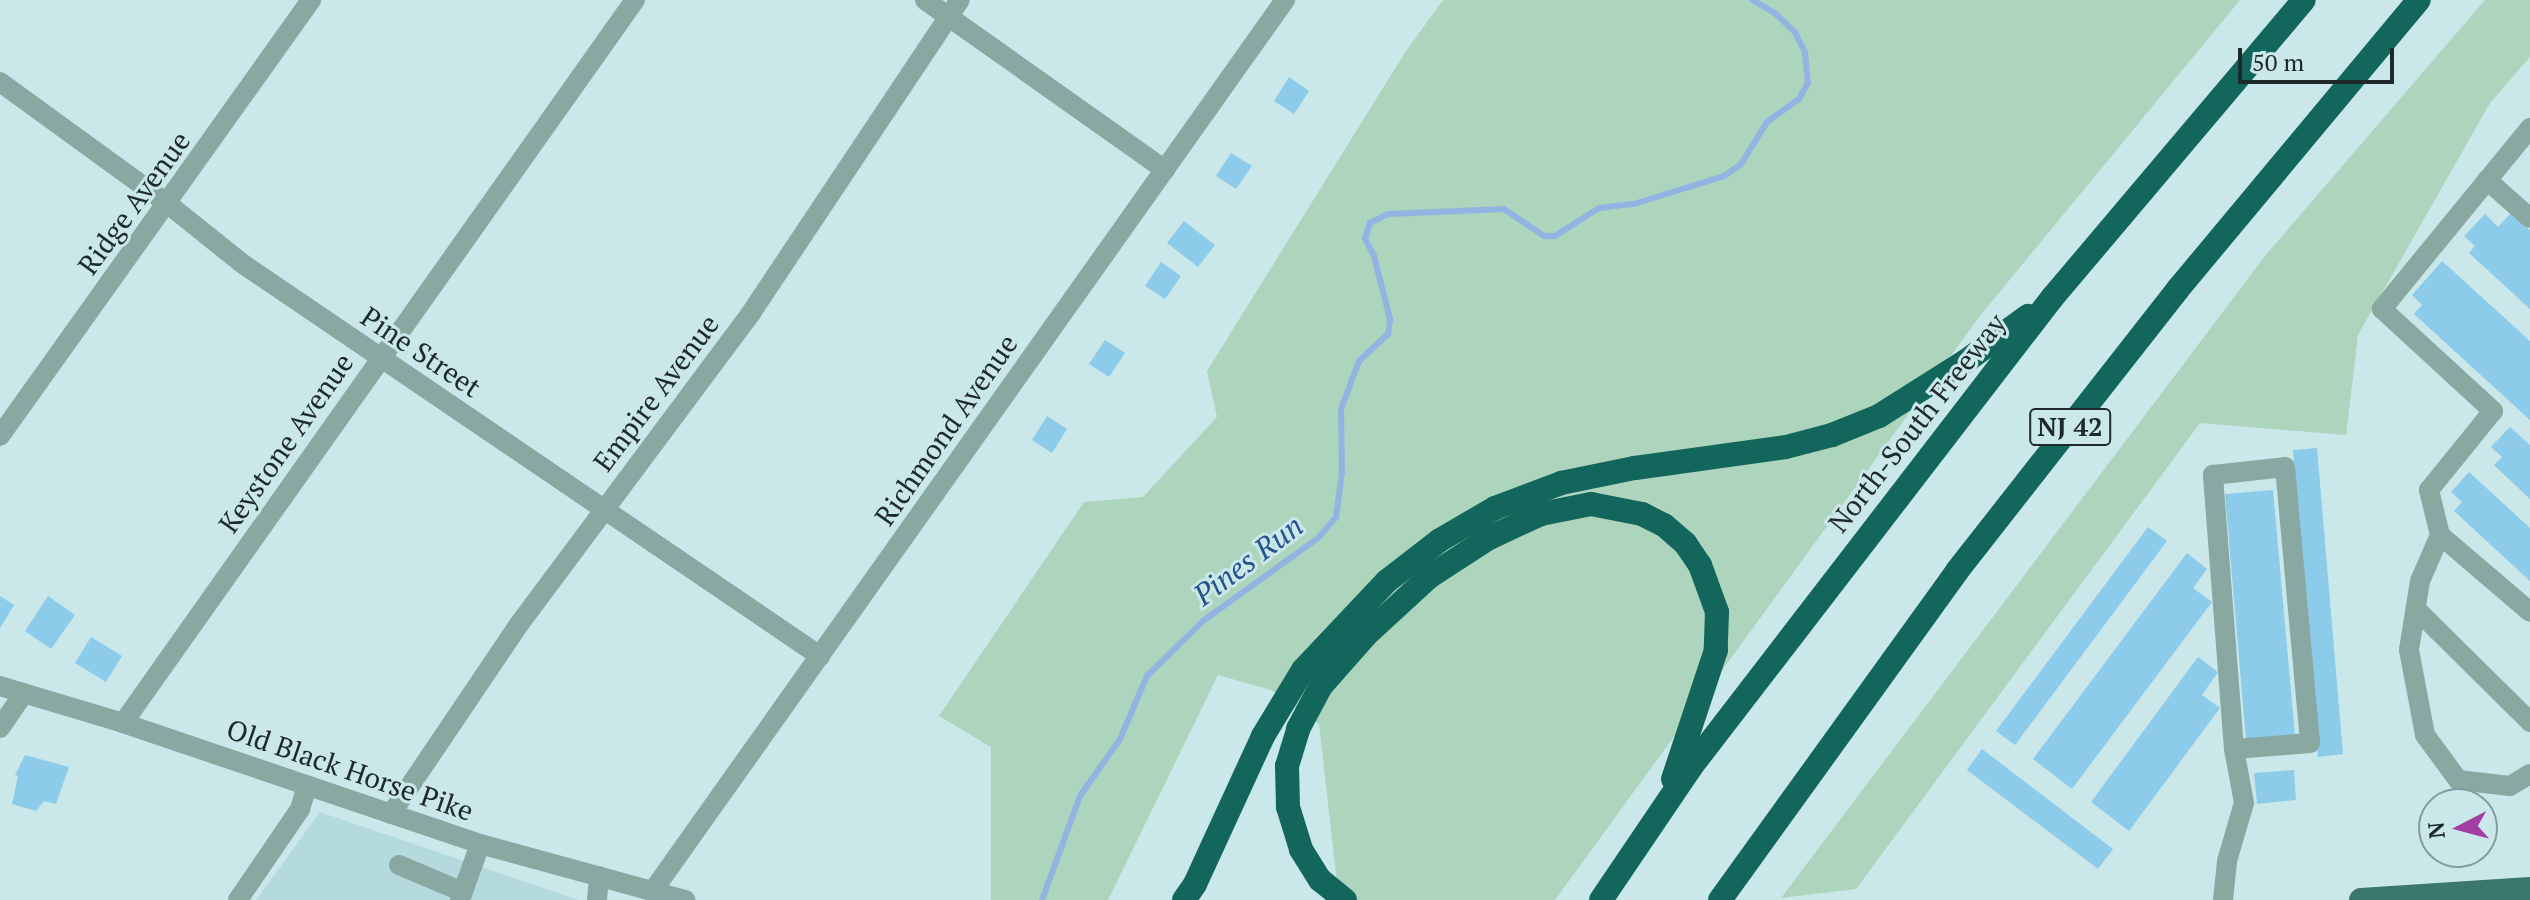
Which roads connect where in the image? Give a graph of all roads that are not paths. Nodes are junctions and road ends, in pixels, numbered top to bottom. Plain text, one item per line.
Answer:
1 (311, 0) edge
2 (635, 0) edge
3 (925, 0) edge
4 (1285, 0) edge
5 (2304, 0) edge
6 (2419, 0) edge
7 (955, 8) edge
8 (0, 82) edge
9 (2530, 128) edge
10 (1165, 170) junction
11 (2487, 180) junction
12 (168, 204) junction
13 (2530, 218) edge
14 (2052, 298) junction
15 (380, 359) junction
16 (0, 436) edge
17 (604, 510) junction
18 (2440, 535) junction
19 (2416, 609) junction
20 (2530, 612) edge
21 (820, 656) junction
22 (0, 686) edge
23 (24, 693) junction
24 (2530, 722) edge
25 (123, 723) junction
26 (0, 728) edge
27 (2234, 749) junction
28 (2530, 774) edge
29 (307, 786) junction
30 (1664, 806) junction
31 (391, 814) junction
32 (480, 844) junction
33 (399, 865) dead end
34 (599, 876) junction
35 (652, 892) junction
36 (2517, 893) edge
37 (1605, 894) edge
38 (462, 896) edge
39 (2449, 897) edge
40 (2397, 899) edge
41 (238, 900) edge
42 (597, 900) edge
43 (685, 900) edge
44 (1184, 900) edge
45 (1345, 900) edge
46 (1720, 900) edge
47 (2223, 900) edge
48 (2361, 900) edge

1 - 12 street, Ridge Avenue
2 - 15 street, Keystone Avenue
3 - 7 street
4 - 10 street, Richmond Avenue
5 - 14 highway, North-South Freeway
6 - 46 highway, NJ 42
7 - 10 street
7 - 17 street, Empire Avenue
8 - 12 street, Pine Street
9 - 11 street
10 - 21 street, Richmond Avenue
11 - 13 street
11 - 18 street
12 - 15 street, Pine Street
12 - 16 street, Ridge Avenue
14 - 30 highway, North-South Freeway
14 - 44 highway
15 - 17 street, Pine Street
15 - 25 street, Keystone Avenue
17 - 21 street, Pine Street
17 - 31 street, Empire Avenue
18 - 19 street
18 - 20 street
19 - 24 street
19 - 28 street
21 - 35 street, Richmond Avenue
22 - 23 street, Old Black Horse Pike
23 - 25 street, Old Black Horse Pike
23 - 26 street
25 - 29 street, Old Black Horse Pike
27 - 27 street
27 - 47 street
29 - 31 street, Old Black Horse Pike
29 - 41 street
30 - 37 highway, North-South Freeway
30 - 45 highway
31 - 32 street, Old Black Horse Pike
32 - 34 street, Old Black Horse Pike
32 - 38 street
33 - 38 street
34 - 35 street, Old Black Horse Pike
34 - 42 street
35 - 43 street, Old Black Horse Pike
36 - 39 main road
39 - 40 main road
40 - 48 main road

